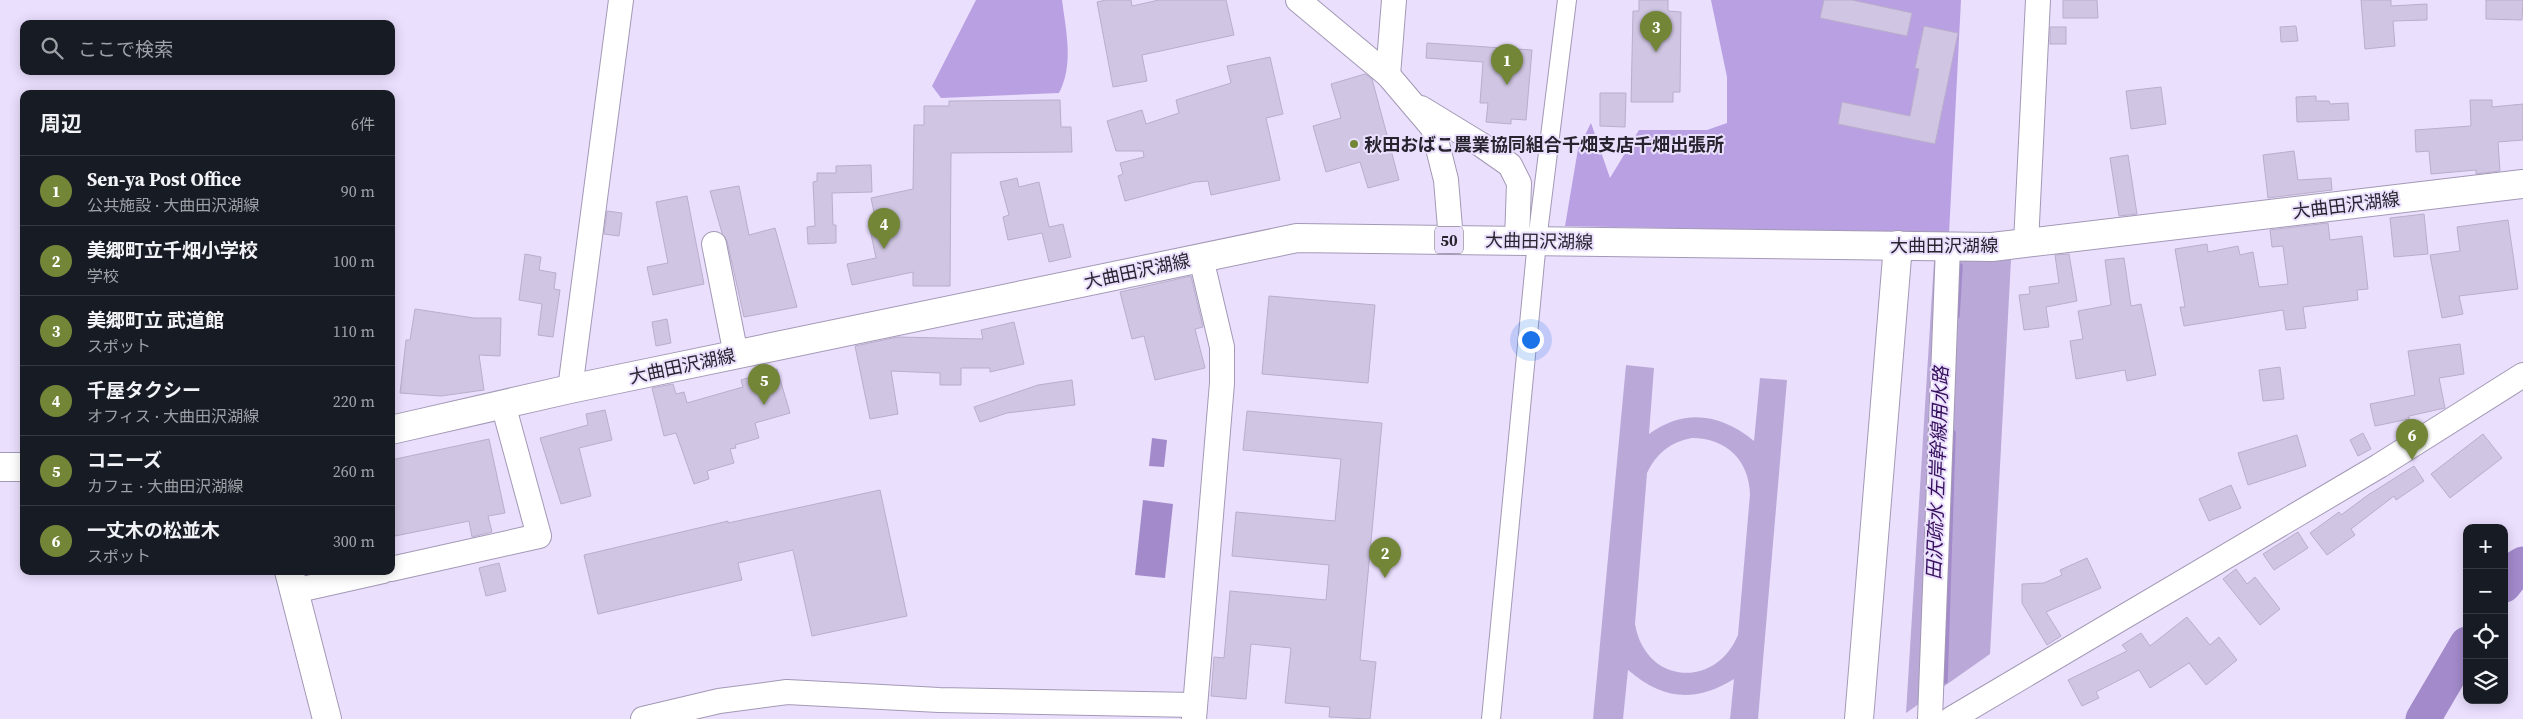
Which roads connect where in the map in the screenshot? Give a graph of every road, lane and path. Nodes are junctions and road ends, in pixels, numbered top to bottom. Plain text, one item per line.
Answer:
1 (621, 0) edge
2 (1298, 0) edge
3 (1394, 0) edge
4 (1567, 0) edge
5 (2038, 0) edge
6 (1388, 75) junction
7 (1411, 102) junction
8 (2523, 184) edge
9 (1451, 240) junction
10 (1527, 241) junction
11 (2026, 242) junction
12 (714, 244) dead end
13 (1898, 246) junction
14 (1948, 246) junction
15 (1201, 258) junction
16 (736, 355) junction
17 (2523, 375) edge
18 (570, 389) junction
19 (503, 404) junction
20 (395, 429) edge
21 (0, 467) edge
22 (20, 467) edge
23 (395, 568) edge
24 (347, 575) edge
25 (292, 581) edge
26 (1194, 712) edge
27 (327, 719) edge
28 (643, 719) edge
29 (1491, 719) edge
30 (1859, 719) edge
31 (1930, 719) edge
32 (1951, 719) edge

1 - 18 street
2 - 6 street
3 - 6 street
4 - 10 street
5 - 11 street
6 - 7 street
7 - 9 street
7 - 10 street
8 - 11 main road, 大曲田沢湖線 / 50
9 - 10 main road, 大曲田沢湖線 / 50
9 - 15 main road, 大曲田沢湖線 / 50
10 - 13 main road, 大曲田沢湖線 / 50
10 - 29 street
11 - 14 main road, 大曲田沢湖線 / 50
12 - 16 street
13 - 14 main road, 大曲田沢湖線 / 50
13 - 30 main road
14 - 31 street
15 - 16 main road, 大曲田沢湖線 / 50
15 - 26 street
16 - 18 main road, 大曲田沢湖線 / 50
17 - 32 street
18 - 19 main road, 大曲田沢湖線 / 50
19 - 20 main road, 大曲田沢湖線 / 50
19 - 23 street
21 - 22 main road
24 - 25 street
25 - 27 main road
26 - 28 street

